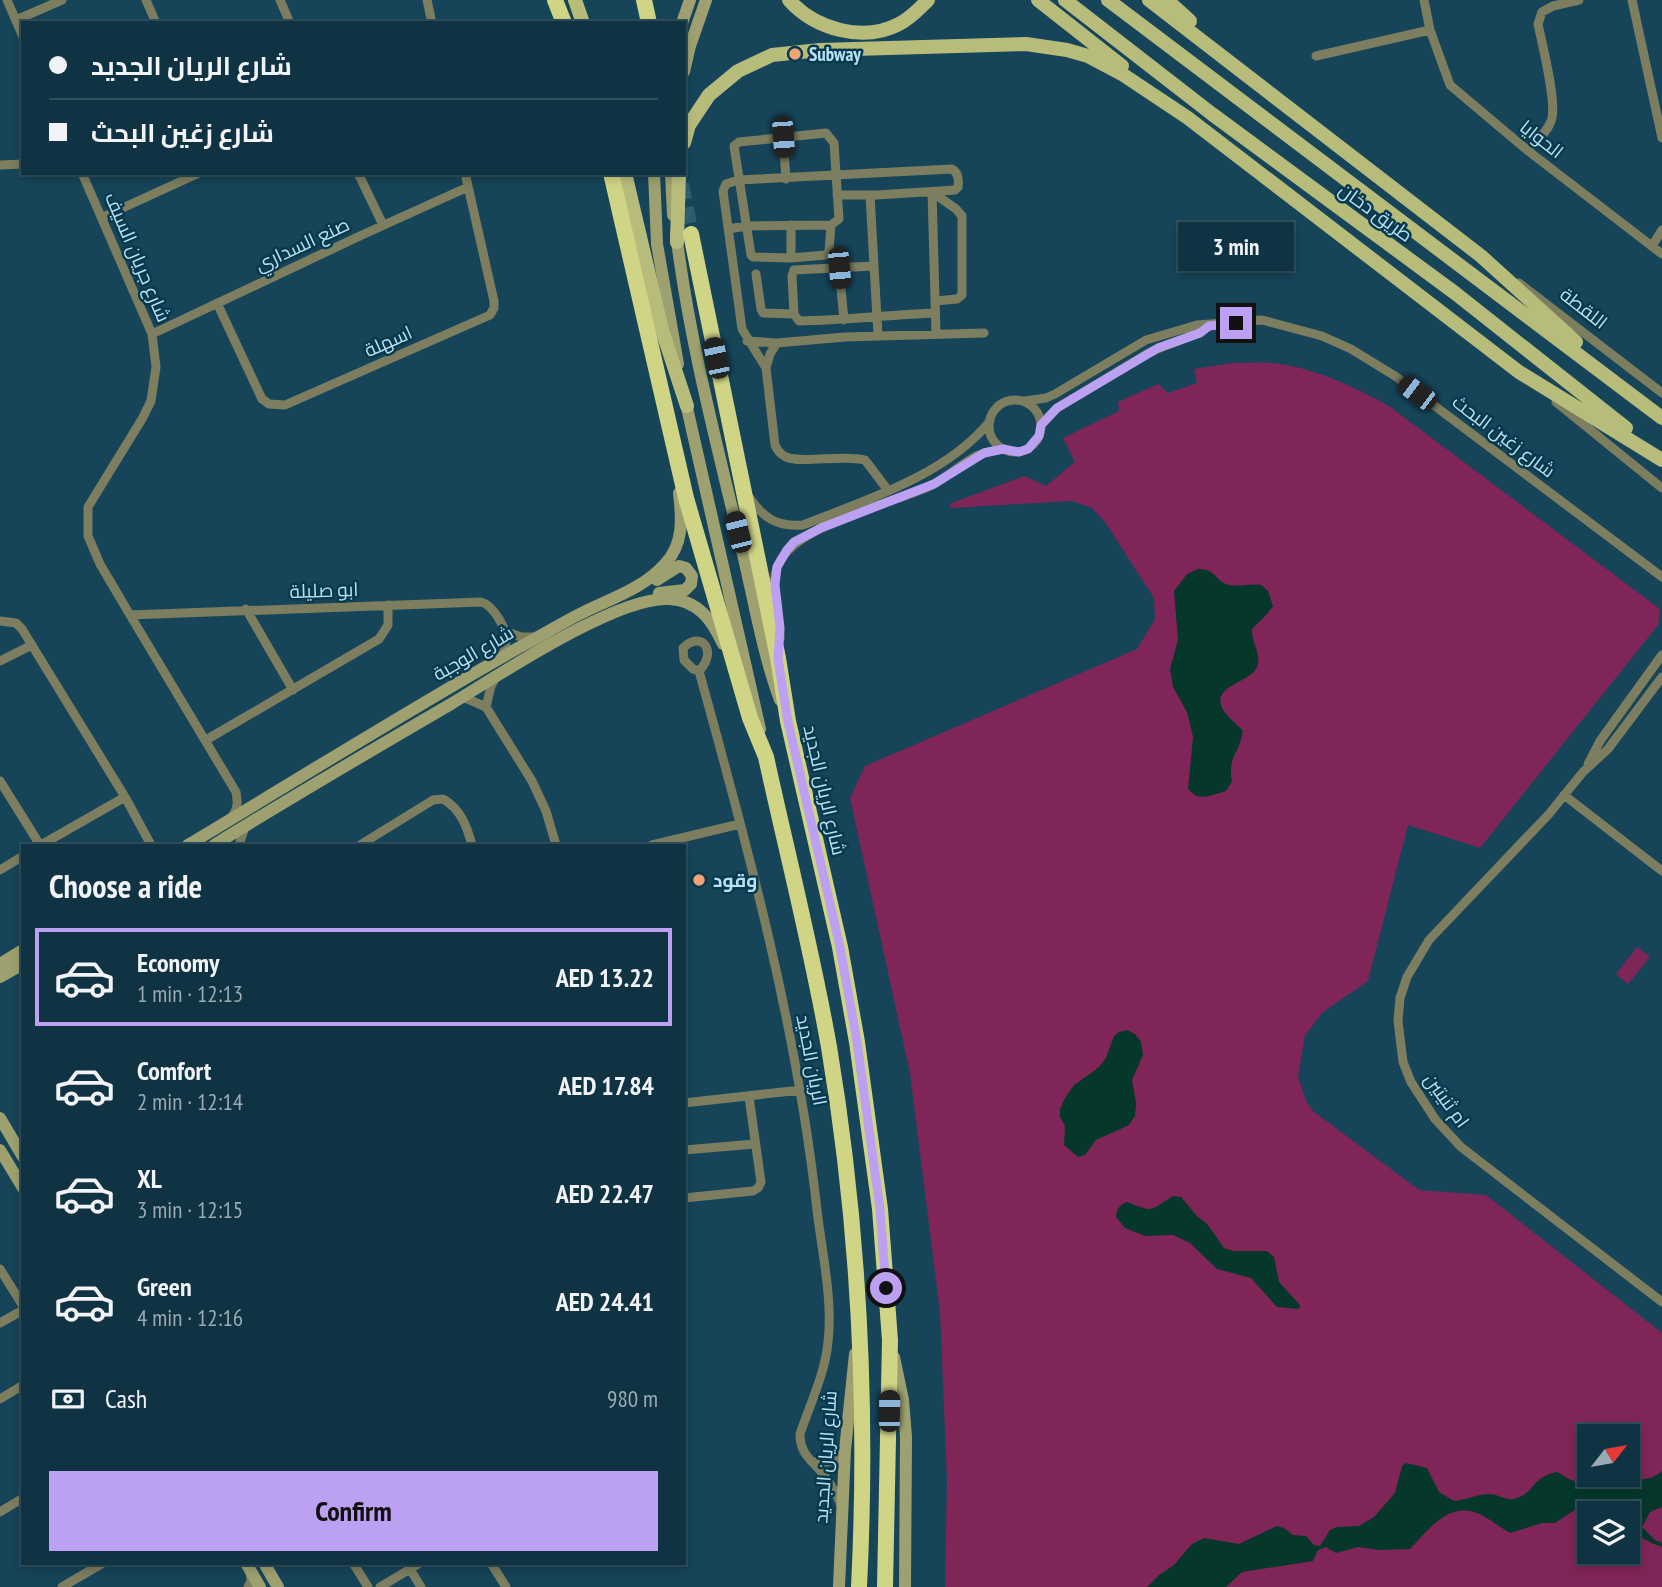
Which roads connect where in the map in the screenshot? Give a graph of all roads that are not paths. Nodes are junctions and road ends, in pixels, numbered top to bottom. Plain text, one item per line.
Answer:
1 (6, 0) edge
2 (62, 0) edge
3 (146, 0) edge
4 (427, 0) edge
5 (555, 0) edge
6 (575, 0) edge
7 (644, 0) edge
8 (690, 0) edge
9 (706, 0) edge
10 (789, 0) edge
11 (928, 0) edge
12 (1038, 0) edge
13 (1065, 0) edge
14 (1108, 0) edge
15 (1149, 0) edge
16 (1167, 0) edge
17 (1424, 0) edge
18 (1580, 0) edge
19 (1632, 0) edge
20 (283, 1) edge
21 (16, 20) junction
22 (155, 21) edge
23 (289, 21) edge
24 (432, 21) edge
25 (563, 21) edge
26 (582, 21) edge
27 (649, 21) edge
28 (683, 21) edge
29 (1430, 30) junction
30 (21, 32) edge
31 (1317, 56) dead end
32 (686, 63) edge
33 (1263, 89) junction
34 (1188, 118) junction
35 (686, 136) edge
36 (783, 137) junction
37 (1662, 138) edge
38 (1527, 150) junction
39 (21, 164) edge
40 (0, 165) edge
41 (83, 175) edge
42 (196, 175) edge
43 (359, 175) edge
44 (465, 175) edge
45 (611, 175) edge
46 (625, 175) edge
47 (654, 175) edge
48 (671, 175) edge
49 (679, 175) edge
50 (836, 176) junction
51 (786, 179) junction
52 (738, 180) junction
53 (468, 187) junction
54 (932, 192) junction
55 (837, 195) junction
56 (870, 195) junction
57 (103, 217) junction
58 (383, 225) junction
59 (791, 225) junction
60 (831, 225) junction
61 (747, 226) junction
62 (729, 229) junction
63 (1662, 230) edge
64 (684, 238) junction
65 (1652, 246) junction
66 (1662, 254) edge
67 (1481, 256) junction
68 (791, 258) junction
69 (874, 266) junction
70 (839, 268) junction
71 (756, 274) dead end
72 (935, 301) junction
73 (218, 303) junction
74 (935, 313) junction
75 (794, 314) junction
76 (877, 315) junction
77 (844, 320) junction
78 (1209, 326) junction
79 (984, 333) dead end
80 (152, 334) junction
81 (936, 334) junction
82 (878, 336) junction
83 (747, 341) junction
84 (777, 343) junction
85 (766, 368) junction
86 (1520, 372) junction
87 (1631, 393) junction
88 (1662, 393) edge
89 (1025, 401) junction
90 (687, 406) junction
91 (1662, 418) edge
92 (990, 421) junction
93 (1041, 425) junction
94 (672, 438) junction
95 (1003, 449) junction
96 (1662, 458) edge
97 (914, 478) junction
98 (1662, 488) edge
99 (887, 489) junction
100 (744, 490) junction
101 (920, 490) junction
102 (1658, 574) edge
103 (1662, 584) edge
104 (628, 593) junction
105 (388, 605) junction
106 (628, 606) junction
107 (246, 609) junction
108 (130, 615) junction
109 (0, 621) edge
110 (505, 631) junction
111 (537, 638) junction
112 (32, 645) junction
113 (1662, 655) edge
114 (502, 657) junction
115 (778, 659) junction
116 (0, 661) edge
117 (736, 670) junction
118 (699, 671) dead end
119 (496, 677) junction
120 (1662, 677) edge
121 (293, 690) junction
122 (1635, 693) junction
123 (463, 697) junction
124 (1646, 699) junction
125 (486, 707) junction
126 (1620, 713) junction
127 (788, 722) junction
128 (1629, 723) junction
129 (1611, 727) junction
130 (1619, 734) junction
131 (206, 740) junction
132 (766, 757) junction
133 (1583, 772) junction
134 (0, 781) edge
135 (236, 792) junction
136 (1564, 795) junction
137 (125, 797) junction
138 (266, 800) junction
139 (230, 820) junction
140 (740, 824) junction
141 (246, 826) junction
142 (39, 844) edge
143 (42, 844) edge
144 (150, 844) edge
145 (190, 844) edge
146 (219, 844) edge
147 (239, 844) edge
148 (362, 844) edge
149 (472, 844) edge
150 (556, 844) edge
151 (656, 844) edge
152 (21, 857) edge
153 (0, 870) edge
154 (1662, 871) edge
155 (21, 944) edge
156 (21, 951) edge
157 (0, 956) edge
158 (0, 964) edge
159 (21, 965) edge
160 (0, 977) edge
161 (801, 1090) junction
162 (749, 1097) junction
163 (686, 1103) edge
164 (0, 1118) edge
165 (0, 1130) edge
166 (755, 1144) junction
167 (0, 1150) edge
168 (686, 1150) edge
169 (21, 1153) edge
170 (21, 1154) edge
171 (21, 1185) edge
172 (686, 1198) edge
173 (0, 1269) edge
174 (1662, 1302) edge
175 (21, 1305) edge
176 (21, 1309) edge
177 (0, 1323) edge
178 (859, 1330) junction
179 (890, 1340) junction
180 (21, 1386) edge
181 (0, 1399) edge
182 (845, 1450) junction
183 (807, 1459) junction
184 (21, 1499) edge
185 (842, 1507) junction
186 (0, 1512) edge
187 (100, 1565) edge
188 (265, 1565) edge
189 (354, 1565) edge
190 (416, 1565) edge
191 (492, 1565) edge
192 (248, 1566) edge
193 (410, 1569) junction
194 (62, 1587) edge
195 (248, 1587) edge
196 (260, 1587) edge
197 (278, 1587) edge
198 (368, 1587) edge
199 (380, 1587) edge
200 (421, 1587) edge
201 (506, 1587) edge
202 (839, 1587) edge
203 (859, 1587) edge
204 (885, 1587) edge
205 (905, 1587) edge

1 - 21 street
2 - 21 street
3 - 22 street
4 - 24 street
5 - 25 highway
6 - 26 main road
7 - 27 highway
8 - 28 main road
9 - 32 main road
10 - 11 main road
12 - 34 main road
13 - 96 main road, طريق دخان
14 - 87 main road, طريق دخان
15 - 33 main road
16 - 33 main road
17 - 29 street, الحوايا
18 - 38 street
19 - 37 street
20 - 23 street
21 - 30 street
29 - 31 street
29 - 38 street, الحوايا
33 - 67 main road
34 - 35 main road
34 - 86 main road
36 - 50 street
36 - 51 street
36 - 52 street
38 - 65 street, الحوايا
39 - 40 street
41 - 57 street, شارع جريان السيف
42 - 57 street
43 - 58 street
44 - 53 street, اسهلة
45 - 94 highway
46 - 90 main road
47 - 90 main road, شارع الريان الجديد
48 - 64 main road, شارع الريان الجديد
49 - 64 main road
50 - 51 street
50 - 54 street
50 - 55 street
51 - 52 street
52 - 61 street
52 - 62 street
53 - 58 street, صنع السداري
53 - 73 street, اسهلة
54 - 56 street
54 - 72 street
54 - 72 street
55 - 56 street
55 - 60 street
56 - 69 street
57 - 80 street, شارع جريان السيف
58 - 73 street, صنع السداري
59 - 60 street
59 - 61 street
59 - 68 street
60 - 68 street
61 - 62 street
61 - 68 street
62 - 83 street
63 - 65 street
64 - 100 highway
64 - 127 main road, شارع الريان الجديد
65 - 66 street, الحوايا
67 - 87 main road
67 - 88 street, اللقطة
69 - 70 street
69 - 76 street
70 - 75 street
70 - 77 street
71 - 75 street
72 - 74 street
73 - 80 street, صنع السداري
74 - 76 street
74 - 81 street
75 - 77 street
76 - 77 street
76 - 82 street
78 - 89 street, شارع زغين البحث
78 - 93 street, شارع زغين البحث
78 - 102 street, شارع زغين البحث
79 - 81 street
80 - 108 street, شارع جريان السيف
81 - 82 street
82 - 84 street
83 - 84 street
83 - 85 street
84 - 85 street
85 - 99 street
86 - 96 main road
86 - 98 street
87 - 91 main road
89 - 92 street
89 - 93 street
90 - 132 main road, شارع الريان الجديد
92 - 95 street
92 - 97 street
93 - 95 street
94 - 104 main road, شارع الوجبة
94 - 117 highway
95 - 101 street
97 - 99 street
97 - 101 street
99 - 100 street
100 - 115 highway
101 - 115 street
102 - 103 street, شارع زغين البحث
104 - 106 main road
104 - 111 main road, شارع الوجبة
105 - 107 street, ابو صليلة
105 - 110 street, ابو صليلة
105 - 121 street
106 - 117 main road, شارع الوجبة
106 - 119 main road, شارع الوجبة
107 - 108 street, ابو صليلة
107 - 121 street
108 - 131 street
109 - 112 street
110 - 111 street
110 - 114 street
111 - 114 main road, شارع الوجبة
112 - 116 street
112 - 137 street
113 - 122 street, ام ثنيتين
114 - 138 main road, شارع الوجبة
115 - 127 highway
117 - 132 highway
118 - 140 street, الريان الجديد
119 - 123 main road, شارع الوجبة
119 - 125 street
120 - 124 street, ام ثنيتين
121 - 131 street
122 - 124 street
122 - 126 street, ام ثنيتين
123 - 125 street
123 - 141 main road, شارع الوجبة
124 - 128 street, ام ثنيتين
125 - 150 street
126 - 128 street
126 - 129 street, ام ثنيتين
127 - 179 highway, شارع الريان الجديد
128 - 130 street, ام ثنيتين
129 - 130 street
129 - 133 street, ام ثنيتين
130 - 133 street, ام ثنيتين
131 - 135 street
132 - 178 highway, شارع الريان الجديد
133 - 136 street, ام ثنيتين
134 - 142 street
135 - 138 street
135 - 139 street
136 - 154 street
136 - 174 street, ام ثنيتين
137 - 143 street
137 - 144 street
138 - 139 main road, شارع الوجبة
139 - 145 main road, شارع الوجبة
140 - 151 street
140 - 161 street, الريان الجديد
141 - 146 main road, شارع الوجبة
141 - 147 street
148 - 149 street
152 - 153 street
155 - 157 main road
156 - 158 main road
159 - 160 main road
161 - 162 street
161 - 183 street, الريان الجديد
162 - 163 street
162 - 166 street
164 - 169 main road
165 - 170 main road
166 - 168 street
166 - 172 street
167 - 171 main road
173 - 175 street
176 - 177 street
178 - 182 main road, شارع الريان الجديد
178 - 203 highway, شارع الريان الجديد
179 - 204 highway, شارع الريان الجديد
179 - 205 main road, شارع الريان الجديد
180 - 181 street
182 - 183 street
182 - 185 main road, شارع الريان الجديد
183 - 185 street
184 - 186 street
185 - 202 main road, شارع الريان الجديد
187 - 194 street
188 - 197 main road
189 - 198 street
190 - 193 street
191 - 201 street
192 - 195 street
192 - 196 main road
193 - 199 street
193 - 200 street

